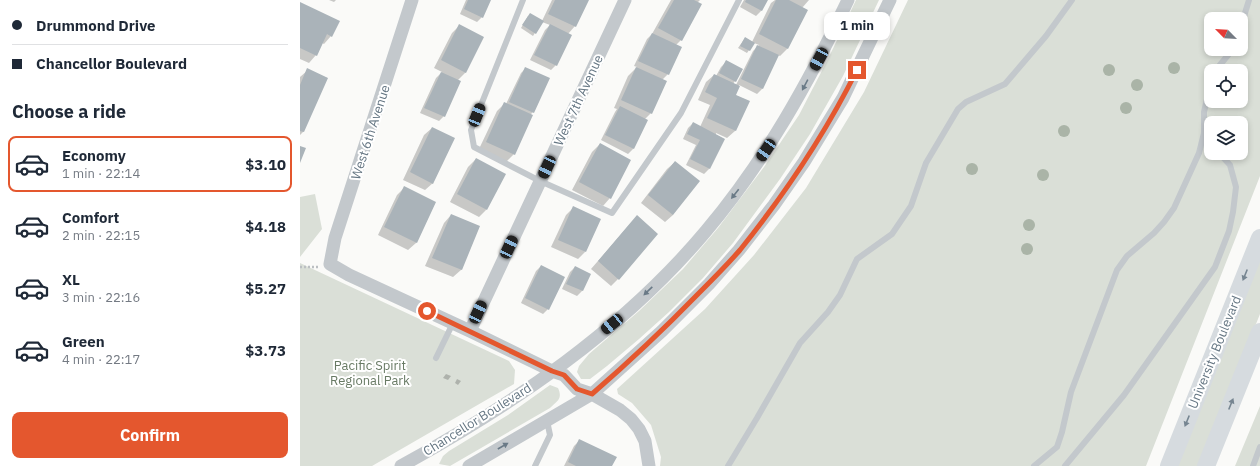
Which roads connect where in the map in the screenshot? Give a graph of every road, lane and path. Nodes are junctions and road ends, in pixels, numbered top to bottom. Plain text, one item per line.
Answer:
1 (412, 0) edge
2 (523, 0) edge
3 (625, 0) edge
4 (739, 0) edge
5 (848, 0) edge
6 (890, 0) edge
7 (1072, 0) edge
8 (1249, 0) edge
9 (1246, 12) edge
10 (1227, 56) edge
11 (1221, 64) edge
12 (1204, 133) edge
13 (1225, 160) edge
14 (540, 181) junction
15 (1260, 238) edge
16 (453, 323) junction
17 (470, 331) junction
18 (1260, 332) edge
19 (436, 358) dead end
20 (552, 371) junction
21 (592, 394) junction
22 (547, 421) junction
23 (1260, 446) edge
24 (427, 452) junction
25 (401, 466) edge
26 (422, 466) edge
27 (469, 466) edge
28 (536, 466) edge
29 (649, 466) edge
30 (728, 466) edge
31 (1034, 466) edge
32 (1065, 466) edge
33 (1169, 466) edge
34 (1206, 466) edge
35 (1253, 466) edge

1 - 16 street, West 6th Avenue
2 - 14 lane
3 - 14 street, West 7th Avenue
4 - 14 lane
5 -> 20 street, Chancellor Boulevard
6 - 21 street
7 - 30 lane
8 - 9 lane
10 - 11 lane
12 - 31 lane
13 - 32 lane
14 - 17 street, West 7th Avenue
15 -> 33 main road, University Boulevard
16 - 17 street
16 - 19 lane
17 - 20 street
34 -> 18 main road
20 - 21 street
20 - 24 street, Chancellor Boulevard
21 - 22 street
21 - 29 street
27 -> 22 street
22 - 28 lane
23 - 35 lane
24 - 25 street, Chancellor Boulevard
24 - 26 street

